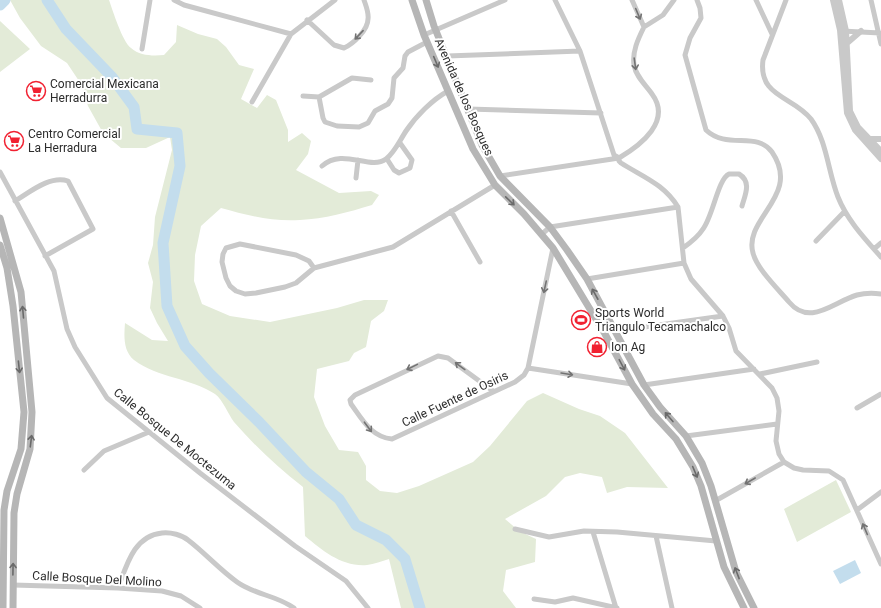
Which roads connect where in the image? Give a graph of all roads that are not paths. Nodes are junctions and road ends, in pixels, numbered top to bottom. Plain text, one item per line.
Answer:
1 (150, 0) edge
2 (174, 0) edge
3 (335, 0) edge
4 (364, 0) edge
5 (412, 0) edge
6 (426, 0) edge
7 (505, 0) edge
8 (555, 0) edge
9 (632, 0) edge
10 (674, 0) edge
11 (697, 0) edge
12 (756, 0) edge
13 (786, 0) edge
14 (833, 0) edge
15 (839, 0) edge
16 (871, 0) edge
17 (307, 20) junction
18 (644, 27) junction
19 (436, 30) junction
20 (843, 31) junction
21 (861, 32) junction
22 (879, 33) edge
23 (291, 34) junction
24 (772, 34) junction
25 (426, 38) junction
26 (846, 44) junction
27 (881, 44) edge
28 (142, 49) dead end
29 (580, 51) junction
30 (447, 56) junction
31 (371, 80) dead end
32 (448, 91) junction
33 (303, 96) dead end
34 (319, 97) junction
35 (252, 102) dead end
36 (468, 109) junction
37 (601, 113) junction
38 (869, 139) junction
39 (881, 139) edge
40 (400, 143) junction
41 (879, 149) edge
42 (619, 158) junction
43 (387, 159) junction
44 (881, 159) edge
45 (358, 160) junction
46 (322, 166) dead end
47 (0, 172) edge
48 (500, 176) junction
49 (356, 178) dead end
50 (495, 185) junction
51 (15, 201) junction
52 (742, 206) dead end
53 (678, 207) junction
54 (451, 211) junction
55 (845, 211) junction
56 (0, 218) edge
57 (550, 227) junction
58 (542, 234) junction
59 (816, 241) dead end
60 (881, 243) edge
61 (0, 245) edge
62 (553, 248) junction
63 (682, 248) junction
64 (874, 249) junction
65 (45, 256) junction
66 (881, 257) edge
67 (480, 262) dead end
68 (684, 263) junction
69 (314, 268) junction
70 (587, 279) junction
71 (881, 294) edge
72 (723, 316) junction
73 (616, 331) junction
74 (817, 362) dead end
75 (528, 368) junction
76 (754, 369) junction
77 (760, 374) junction
78 (632, 384) junction
79 (644, 385) junction
80 (493, 391) junction
81 (881, 394) edge
82 (857, 408) dead end
83 (778, 424) junction
84 (148, 432) junction
85 (686, 436) junction
86 (784, 462) junction
87 (84, 470) dead end
88 (881, 492) edge
89 (714, 501) junction
90 (857, 510) junction
91 (515, 529) dead end
92 (594, 532) junction
93 (656, 536) junction
94 (716, 542) junction
95 (881, 563) edge
96 (13, 585) junction
97 (118, 588) junction
98 (534, 599) dead end
99 (3, 608) edge
100 (13, 608) edge
101 (200, 608) edge
102 (294, 608) edge
103 (368, 608) edge
104 (616, 608) edge
105 (672, 608) edge
106 (744, 608) edge
107 (754, 608) edge

1 - 28 street
2 - 23 street
3 - 17 street
4 -> 17 street
5 - 25 main road, Avenida de los Bosques
6 - 19 main road, Avenida de los Bosques
7 - 19 street
8 - 29 street
9 -> 18 street
10 - 18 street
11 - 71 street
12 - 24 street
13 - 24 street
14 - 20 street
15 - 20 street
16 - 22 street
17 - 23 street
18 -> 42 street
19 - 25 street
19 - 30 main road, Avenida de los Bosques
20 - 21 street
20 - 26 street
20 - 41 street
21 - 22 street
21 - 26 street
22 - 27 street
23 - 35 street
24 - 55 street
25 -> 32 main road, Avenida de los Bosques
25 - 34 street
26 - 38 street
29 - 30 street
29 - 37 street
30 - 36 main road, Avenida de los Bosques
31 - 34 street
32 - 40 street
32 - 50 main road, Avenida de los Bosques
33 - 34 street
36 - 37 street
36 - 48 main road, Avenida de los Bosques
37 - 42 street
38 - 39 street
38 - 41 street
40 - 43 street
40 - 43 street
41 - 44 street
42 - 48 street
42 - 53 street
43 - 45 street
45 - 46 street
45 - 49 street
47 - 51 street, Calle Bosque De Moctezuma
48 - 57 main road, Avenida de los Bosques
50 - 54 street
50 -> 58 main road, Avenida de los Bosques
51 - 65 street, Calle Bosque De Moctezuma
51 - 65 street
52 - 63 street
53 - 57 street
53 - 63 street
54 - 67 street
54 - 69 street
55 - 59 street
55 - 64 street
96 -> 56 main road
57 - 58 street
57 - 70 main road, Avenida de los Bosques
58 - 62 main road, Avenida de los Bosques
60 - 64 street
61 -> 99 main road
62 -> 75 street
62 -> 78 main road, Avenida de los Bosques
63 - 68 street
64 - 66 street
65 - 84 street, Calle Bosque De Moctezuma
68 - 70 street
68 - 72 street
69 - 69 street
73 -> 70 main road, Avenida de los Bosques
72 - 73 street
72 - 76 street
73 - 79 main road, Avenida de los Bosques
74 - 77 street
75 -> 78 street
75 - 80 street, Calle Fuente de Osiris
76 - 77 street
76 - 79 street
77 - 83 street
78 -> 94 main road, Avenida de los Bosques
85 -> 79 main road, Avenida de los Bosques
80 -> 80 street, Calle Fuente de Osiris
81 - 82 street
83 - 85 street
83 - 86 street
84 - 87 street
84 - 103 street, Calle Bosque De Moctezuma
85 - 89 main road, Avenida de los Bosques
86 -> 89 street
86 - 90 street
88 - 90 street
107 -> 89 main road, Avenida de los Bosques
95 -> 90 street
91 - 92 street
92 - 93 street
92 - 104 street
93 - 94 street
93 - 105 street
94 - 106 main road, Avenida de los Bosques
96 - 97 street, Calle Bosque Del Molino
96 - 100 main road
97 - 101 street, Calle Bosque Del Molino
97 - 102 street
98 - 104 street

